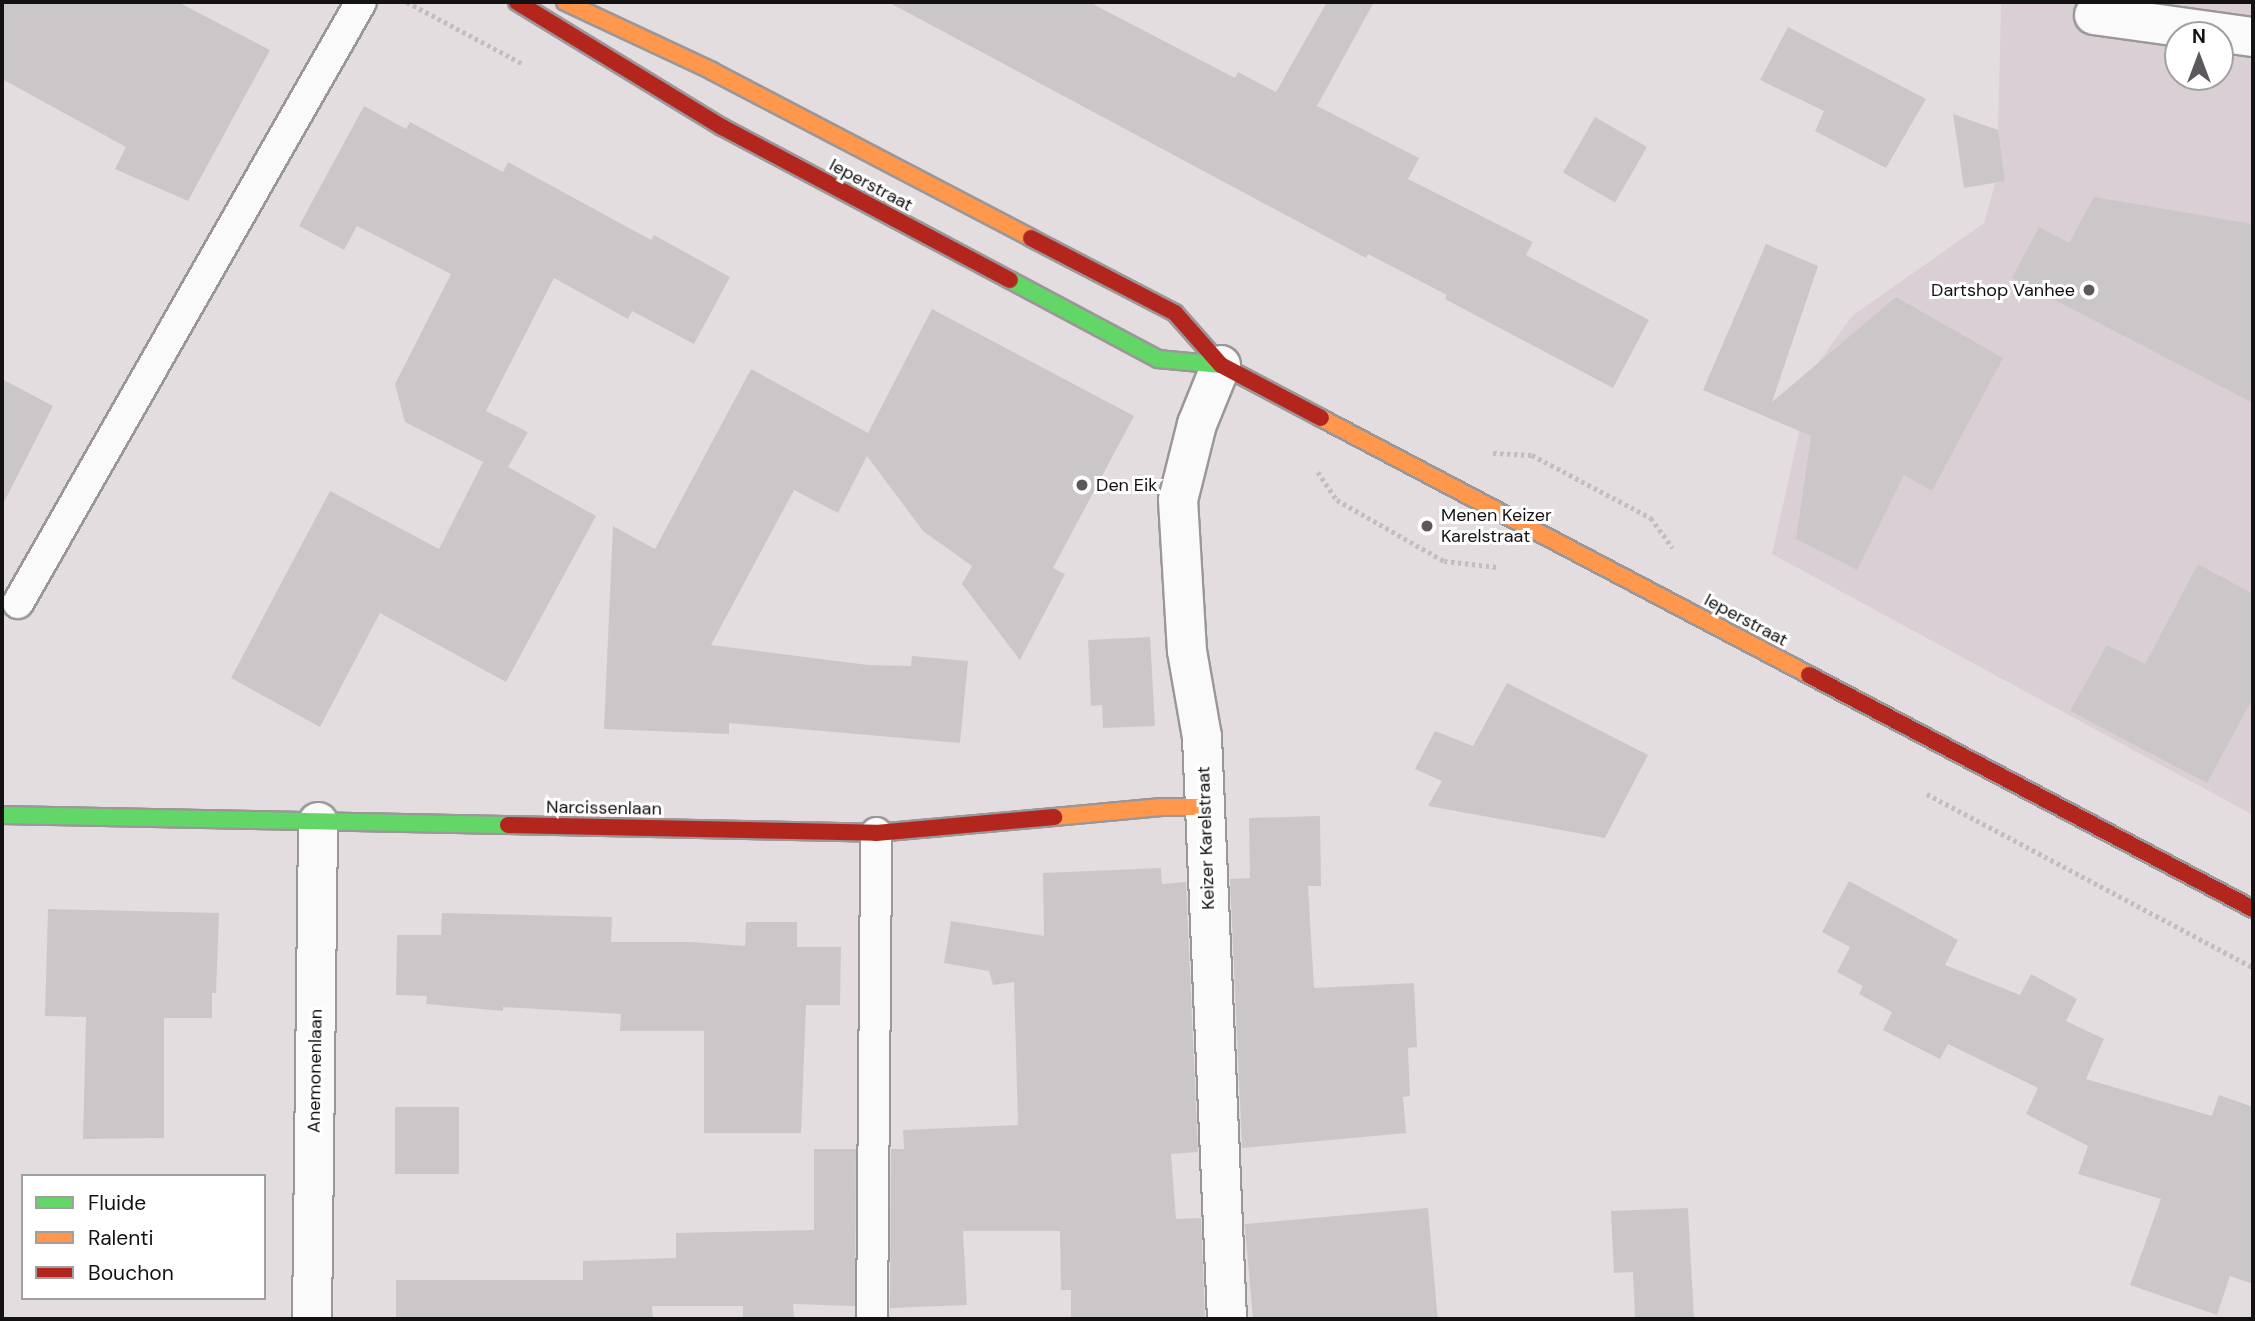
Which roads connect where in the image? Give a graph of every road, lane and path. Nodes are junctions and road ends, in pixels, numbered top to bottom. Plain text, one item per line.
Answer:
1 (360, 2) edge
2 (407, 2) edge
3 (517, 2) edge
4 (565, 2) edge
5 (2094, 15) dead end
6 (2253, 37) edge
7 (526, 66) dead end
8 (1222, 365) junction
9 (1482, 447) dead end
10 (1307, 467) dead end
11 (1685, 554) dead end
12 (1509, 573) dead end
13 (18, 603) dead end
14 (1914, 788) dead end
15 (1204, 807) junction
16 (2, 815) edge
17 (318, 822) junction
18 (876, 832) junction
19 (2253, 909) edge
20 (2253, 967) edge
21 (312, 1319) edge
22 (872, 1319) edge
23 (1227, 1319) edge

1 - 13 lane
2 - 7 path
3 - 8 street, Ieperstraat
4 - 8 street, Ieperstraat
5 - 6 street
8 - 15 street, Keizer Karelstraat
8 - 19 street, Ieperstraat
9 - 11 path
10 - 12 path
14 - 20 path
15 - 18 street, Narcissenlaan
15 - 23 street, Keizer Karelstraat
16 - 17 street, Narcissenlaan
17 - 18 street, Narcissenlaan
17 - 21 street, Anemonenlaan
18 - 22 lane

